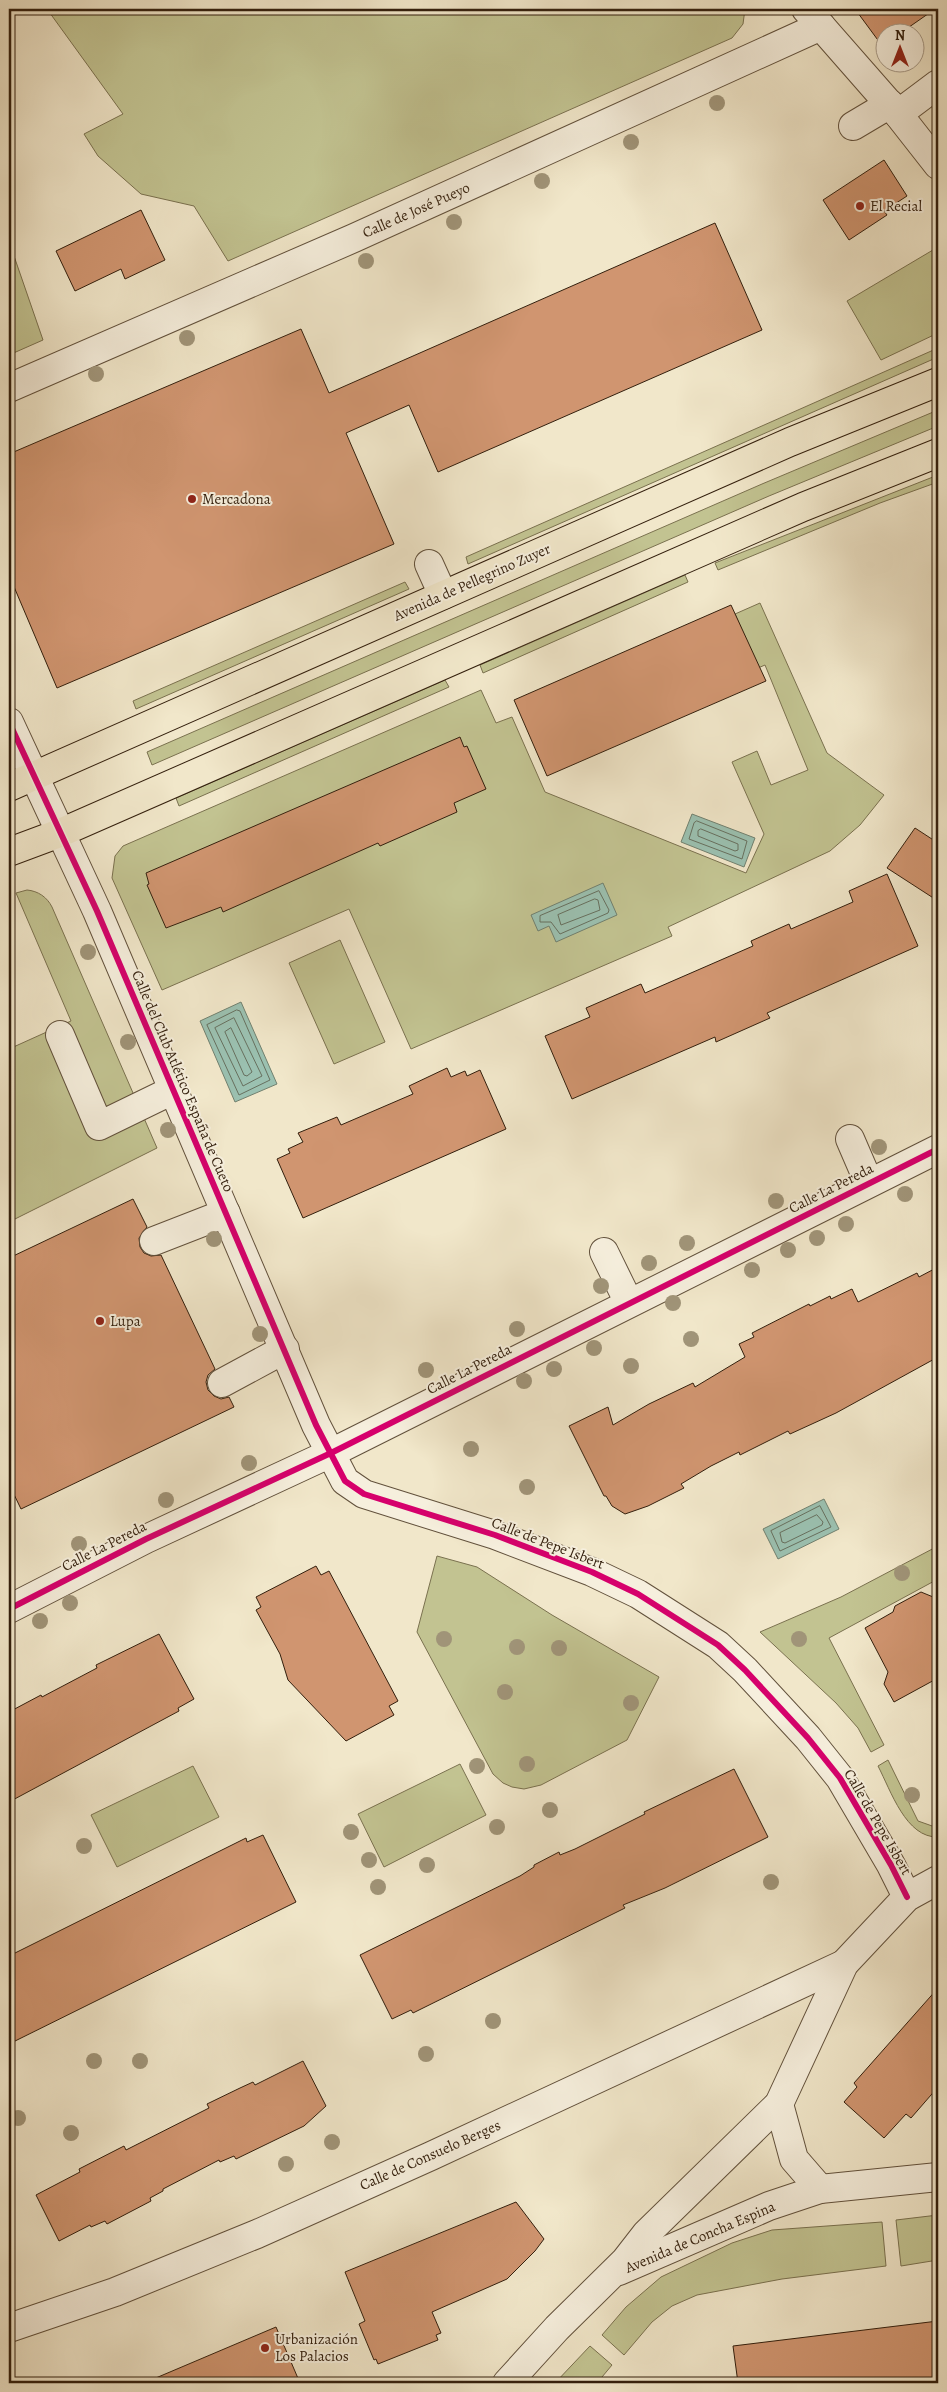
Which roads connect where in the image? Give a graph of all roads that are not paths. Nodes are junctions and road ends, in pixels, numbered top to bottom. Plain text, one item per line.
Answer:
1 (814, 17) edge
2 (938, 84) edge
3 (894, 109) junction
4 (853, 126) dead end
5 (938, 165) edge
6 (938, 382) edge
7 (9, 388) edge
8 (938, 454) edge
9 (429, 564) dead end
10 (443, 595) junction
11 (9, 722) edge
12 (21, 781) edge
13 (60, 833) junction
14 (9, 852) edge
15 (60, 1035) dead end
16 (174, 1090) junction
17 (850, 1139) dead end
18 (938, 1149) edge
19 (869, 1184) junction
20 (226, 1213) junction
21 (154, 1242) dead end
22 (604, 1252) dead end
23 (629, 1303) junction
24 (285, 1349) junction
25 (222, 1383) dead end
26 (331, 1453) junction
27 (9, 1609) edge
28 (938, 1880) edge
29 (907, 1897) junction
30 (844, 1964) junction
31 (779, 2104) junction
32 (938, 2177) edge
33 (820, 2190) junction
34 (611, 2275) junction
35 (9, 2328) edge
36 (507, 2383) edge

1 - 3 street
1 - 7 street, Calle de José Pueyo
2 - 3 street
3 - 4 street
3 - 5 street
6 - 10 main road, Avenida de Pellegrino Zuyer
8 - 13 main road
9 - 10 street
10 - 12 main road, Avenida de Pellegrino Zuyer
11 - 12 street, Calle del Club Atlético España de Cueto
12 - 13 street, Calle del Club Atlético España de Cueto
13 - 14 main road
13 - 16 street, Calle del Club Atlético España de Cueto
15 - 16 street
16 - 20 street, Calle del Club Atlético España de Cueto
17 - 19 street
18 - 19 street, Calle La Pereda
19 - 23 street, Calle La Pereda
20 - 21 street
20 - 24 street, Calle del Club Atlético España de Cueto
22 - 23 street
23 - 26 street, Calle La Pereda
24 - 25 street
24 - 26 street, Calle del Club Atlético España de Cueto
26 - 27 street, Calle La Pereda
26 - 29 street, Calle de Pepe Isbert
28 - 29 street, Calle de Consuelo Berges
29 - 30 street, Calle de Consuelo Berges
30 - 31 street, Calle de Consuelo Berges
30 - 35 street, Calle de Consuelo Berges
31 - 33 street
31 - 34 street, Calle de Consuelo Berges
32 - 33 street, Avenida de Concha Espina
33 - 34 street, Avenida de Concha Espina
34 - 36 street, Avenida de Concha Espina

